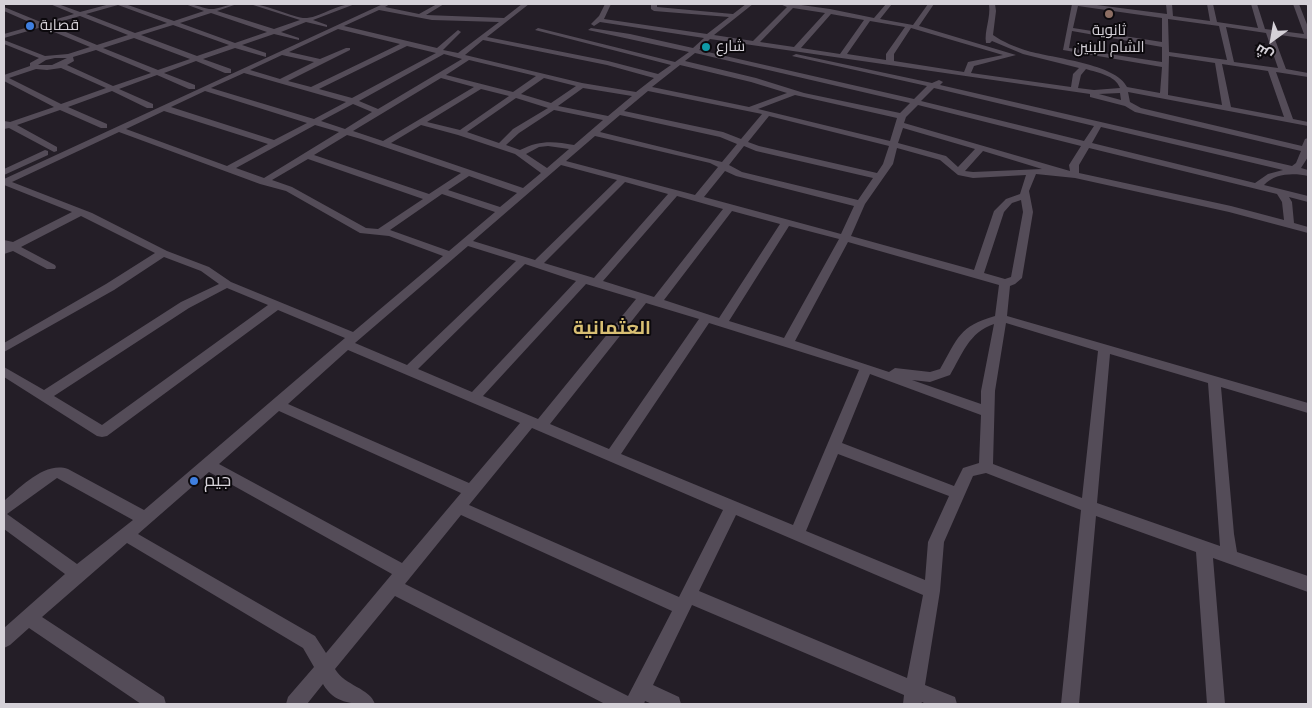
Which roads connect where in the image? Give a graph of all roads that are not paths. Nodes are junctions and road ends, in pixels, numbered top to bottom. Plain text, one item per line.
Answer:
1 (53, 4) edge
2 (116, 4) edge
3 (120, 4) edge
4 (188, 4) edge
5 (234, 4) edge
6 (253, 4) edge
7 (352, 4) edge
8 (441, 4) edge
9 (526, 4) edge
10 (608, 4) edge
11 (654, 4) edge
12 (750, 4) edge
13 (783, 4) edge
14 (889, 4) edge
15 (931, 4) edge
16 (992, 4) edge
17 (1076, 4) edge
18 (1169, 4) edge
19 (1210, 4) edge
20 (1254, 4) edge
21 (1296, 4) edge
22 (380, 5) edge
23 (798, 5) edge
24 (329, 6) dead end
25 (1127, 7) edge
26 (4, 9) edge
27 (337, 9) junction
28 (210, 11) junction
29 (830, 11) junction
30 (80, 14) junction
31 (352, 14) junction
32 (419, 16) junction
33 (735, 16) junction
34 (1167, 17) junction
35 (869, 18) junction
36 (877, 19) junction
37 (305, 20) junction
38 (503, 20) junction
39 (598, 20) junction
40 (173, 22) junction
41 (1214, 23) junction
42 (1222, 24) junction
43 (40, 26) junction
44 (325, 26) junction
45 (912, 26) junction
46 (338, 27) junction
47 (563, 29) dead end
48 (1070, 29) junction
49 (538, 30) dead end
50 (590, 30) junction
51 (1266, 31) junction
52 (272, 32) junction
53 (458, 32) dead end
54 (136, 35) junction
55 (988, 35) junction
56 (4, 36) edge
57 (709, 36) junction
58 (1308, 36) edge
59 (553, 37) junction
60 (481, 38) junction
61 (297, 39) junction
62 (578, 39) junction
63 (4, 42) edge
64 (756, 42) junction
65 (405, 44) junction
66 (234, 45) junction
67 (95, 48) junction
68 (348, 49) dead end
69 (986, 49) junction
70 (1164, 49) junction
71 (1057, 50) junction
72 (694, 51) junction
73 (799, 51) junction
74 (441, 52) junction
75 (1026, 52) junction
76 (282, 53) junction
77 (843, 55) junction
78 (1013, 55) junction
79 (69, 56) junction
80 (463, 57) junction
81 (44, 58) junction
82 (196, 59) junction
83 (263, 59) junction
84 (1035, 60) dead end
85 (983, 61) junction
86 (1218, 61) junction
87 (322, 62) junction
88 (677, 63) junction
89 (890, 63) junction
90 (1232, 63) junction
91 (60, 65) junction
92 (1166, 65) junction
93 (1085, 66) junction
94 (35, 67) junction
95 (774, 69) junction
96 (1271, 70) junction
97 (228, 71) junction
98 (244, 71) junction
99 (1283, 71) junction
100 (951, 72) junction
101 (155, 73) junction
102 (967, 74) junction
103 (439, 75) junction
104 (1308, 75) edge
105 (542, 76) junction
106 (4, 77) edge
107 (659, 77) junction
108 (753, 80) junction
109 (281, 81) junction
110 (582, 85) junction
111 (934, 85) junction
112 (480, 86) junction
113 (192, 87) junction
114 (111, 89) junction
115 (205, 89) junction
116 (1125, 89) junction
117 (313, 90) junction
118 (1074, 90) junction
119 (642, 91) junction
120 (1086, 92) junction
121 (795, 93) junction
122 (515, 95) junction
123 (1164, 96) junction
124 (353, 101) junction
125 (915, 102) junction
126 (1128, 104) junction
127 (150, 106) junction
128 (553, 106) junction
129 (61, 107) junction
130 (164, 108) junction
131 (1227, 109) junction
132 (751, 110) junction
133 (378, 112) junction
134 (767, 113) junction
135 (615, 115) junction
136 (901, 120) junction
137 (1289, 120) junction
138 (315, 122) junction
139 (419, 122) junction
140 (1099, 124) junction
141 (1308, 124) edge
142 (6, 125) edge
143 (104, 126) junction
144 (119, 129) junction
145 (346, 132) junction
146 (461, 133) junction
147 (594, 133) junction
148 (743, 142) junction
149 (276, 144) junction
150 (384, 144) junction
151 (1088, 144) junction
152 (892, 145) junction
153 (1308, 145) edge
154 (500, 146) junction
155 (576, 148) junction
156 (981, 148) junction
157 (54, 149) junction
158 (521, 153) junction
159 (308, 156) junction
160 (560, 162) junction
161 (723, 166) junction
162 (228, 169) junction
163 (1294, 170) junction
164 (4, 172) edge
165 (958, 172) junction
166 (1032, 172) junction
167 (467, 173) junction
168 (548, 173) junction
169 (1075, 174) junction
170 (1308, 174) edge
171 (880, 176) junction
172 (623, 179) junction
173 (4, 182) edge
174 (263, 182) junction
175 (1257, 187) junction
176 (441, 191) junction
177 (525, 192) junction
178 (674, 193) junction
179 (1281, 193) junction
180 (1025, 195) junction
181 (430, 198) junction
182 (697, 199) junction
183 (1308, 199) edge
184 (860, 204) junction
185 (729, 208) junction
186 (502, 211) junction
187 (80, 212) junction
188 (786, 223) junction
189 (1289, 224) junction
190 (1308, 230) edge
191 (382, 231) junction
192 (844, 238) junction
193 (466, 242) junction
194 (6, 246) edge
195 (163, 253) junction
196 (450, 256) junction
197 (523, 260) junction
198 (537, 264) junction
199 (51, 267) dead end
200 (978, 275) junction
201 (590, 281) junction
202 (1005, 283) junction
203 (227, 284) junction
204 (643, 298) junction
205 (657, 302) junction
206 (276, 305) junction
207 (706, 318) junction
208 (1001, 318) junction
209 (722, 323) junction
210 (350, 340) junction
211 (787, 344) junction
212 (4, 348) edge
213 (1104, 348) junction
214 (866, 368) junction
215 (409, 370) junction
216 (4, 371) edge
217 (1214, 380) junction
218 (44, 396) junction
219 (474, 398) junction
220 (278, 405) junction
221 (1308, 408) edge
222 (988, 412) junction
223 (534, 424) junction
224 (833, 446) junction
225 (612, 457) junction
226 (208, 464) junction
227 (986, 467) junction
228 (471, 491) junction
229 (957, 492) junction
230 (1089, 506) junction
231 (458, 507) junction
232 (732, 508) junction
233 (4, 509) edge
234 (145, 519) junction
235 (4, 520) edge
236 (797, 534) junction
237 (126, 535) junction
238 (1204, 547) junction
239 (1230, 556) junction
240 (404, 572) junction
241 (77, 574) junction
242 (1308, 584) edge
243 (392, 586) junction
244 (932, 591) junction
245 (686, 601) junction
246 (29, 618) junction
247 (4, 639) edge
248 (324, 668) junction
249 (638, 696) edge
250 (914, 697) edge
251 (157, 704) edge
252 (295, 704) edge
253 (366, 704) edge
254 (624, 704) edge
255 (672, 704) edge
256 (948, 704) edge
257 (1070, 704) edge
258 (1216, 704) edge

1 - 30 street
2 - 30 street
3 - 40 street
4 - 28 street
5 - 28 street
6 - 37 street
7 - 27 street
8 - 32 street
9 - 38 street
10 - 39 street
11 - 33 street
12 - 33 street
13 - 23 street
14 - 36 street
15 - 45 street
16 - 55 street
17 - 25 street
17 - 48 street
18 - 34 street
19 - 41 street
20 - 51 street
21 - 58 street
22 - 31 street
22 - 32 street
22 - 46 street
23 - 29 street
23 - 64 street
24 - 27 street
25 - 34 street
26 - 43 street
27 - 31 street
27 - 37 street
28 - 40 street
28 - 52 street
29 - 35 street
29 - 73 street
30 - 43 street
30 - 54 street
31 - 44 street
32 - 38 street
33 - 57 street
34 - 41 street
34 - 70 street
35 - 36 street
35 - 77 street
36 - 45 street
37 - 44 street
37 - 52 street
38 - 60 street
39 - 50 street
39 - 57 street
40 - 54 street
40 - 66 street
41 - 42 street
42 - 51 street
42 - 90 street
43 - 56 street
43 - 67 street
44 - 61 street
45 - 69 street
45 - 89 street
46 - 65 street
46 - 76 street
47 - 59 street
48 - 70 street
48 - 71 street
49 - 59 street
50 - 62 street
50 - 72 street
51 - 58 street
51 - 99 street
52 - 61 street
52 - 66 street
53 - 74 street
54 - 67 street
54 - 82 street
55 - 69 street
55 - 75 street
57 - 64 street
57 - 72 street
59 - 62 street
60 - 80 street
60 - 107 street
61 - 83 street
62 - 88 street
63 - 81 street
64 - 73 street
65 - 74 street
65 - 117 street
66 - 82 street
66 - 83 street
67 - 79 street
67 - 101 street
68 - 87 street
69 - 78 street
69 - 85 street
70 - 86 street
70 - 92 street
71 - 75 street
71 - 92 street
72 - 88 street
72 - 95 street
73 - 77 street
73 - 95 street
73 - 111 street
74 - 80 street
74 - 124 street
75 - 78 street
75 - 93 street
76 - 83 street
76 - 87 street
77 - 89 street
78 - 84 street
78 - 85 street
79 - 81 street
79 - 91 street
80 - 103 street
80 - 105 street
81 - 94 street
82 - 97 street
82 - 101 street
83 - 97 street
83 - 98 street
85 - 102 street
86 - 90 street
86 - 131 street
87 - 109 street
88 - 107 street
88 - 108 street
89 - 100 street
90 - 96 street
91 - 94 street
91 - 114 street
92 - 123 street
93 - 116 street
93 - 118 street
94 - 106 street
95 - 108 street
95 - 125 street
96 - 99 street
96 - 137 street
97 - 113 street
98 - 109 street
98 - 115 street
99 - 104 street
100 - 102 street
100 - 111 street
101 - 113 street
101 - 114 street
102 - 118 street
103 - 112 street
103 - 133 street
105 - 110 street
105 - 122 street
106 - 129 street
107 - 119 street
108 - 121 street
109 - 117 street
110 - 119 street
110 - 128 street
111 - 125 street
111 - 140 street
112 - 122 street
112 - 139 street
113 - 127 street
114 - 127 street
114 - 129 street
115 - 130 street
115 - 138 street
116 - 120 street
116 - 123 street
116 - 126 street
117 - 124 street
118 - 120 street
119 - 132 street
119 - 135 street
120 - 126 street
121 - 132 street
121 - 136 street
122 - 128 street
122 - 146 street
123 - 131 street
124 - 133 street
124 - 138 street
125 - 136 street
125 - 151 street
126 - 153 street
127 - 143 street
128 - 135 street
128 - 154 street
129 - 142 street
129 - 143 street
130 - 144 street
130 - 149 street
131 - 137 street
132 - 134 street
133 - 145 street
134 - 148 street
134 - 152 street
135 - 147 street
135 - 148 street
136 - 152 street
136 - 156 street
137 - 141 street
138 - 145 street
138 - 149 street
139 - 146 street
139 - 150 street
140 - 151 street
140 - 163 street
142 - 157 street
143 - 157 street
144 - 162 street
144 - 173 street
145 - 150 street
145 - 159 street
146 - 154 street
147 - 155 street
147 - 161 street
148 - 161 street
148 - 171 street
149 - 162 street
150 - 167 street
151 - 169 street
151 - 175 street
152 - 165 street
152 - 171 street
153 - 163 street
154 - 158 street
155 - 158 street
155 - 160 street
156 - 165 street
156 - 169 street
157 - 164 street
158 - 168 street
159 - 174 street
159 - 181 street
160 - 168 street
160 - 172 street
161 - 182 street
161 - 184 street
162 - 174 street
163 - 170 street
163 - 175 street
165 - 166 street
166 - 169 street
166 - 180 street
167 - 176 street
167 - 177 street
168 - 177 street
169 - 189 street
171 - 184 street
172 - 178 street
172 - 198 street
173 - 187 street
174 - 191 street
175 - 179 street
176 - 181 street
176 - 186 street
177 - 186 street
178 - 182 street
178 - 201 street
179 - 183 street
179 - 189 street
180 - 200 street
180 - 202 street
181 - 191 street
182 - 185 street
184 - 192 street
185 - 188 street
185 - 205 street
186 - 193 street
187 - 194 street
187 - 195 street
188 - 192 street
188 - 209 street
189 - 190 street
191 - 196 street
192 - 200 street
192 - 211 street
193 - 196 street
193 - 197 street
194 - 199 street
195 - 203 street
195 - 212 street
196 - 210 street
197 - 198 street
197 - 215 street
198 - 201 street
200 - 202 street
201 - 204 street
201 - 219 street
202 - 208 street
203 - 206 street
203 - 218 street
204 - 205 street
204 - 223 street
205 - 207 street
206 - 210 street
206 - 218 street
207 - 209 street
207 - 225 street
208 - 213 street
208 - 214 street
208 - 222 street
209 - 211 street
210 - 215 street
210 - 220 street
211 - 214 street
213 - 217 street
213 - 230 street
214 - 222 street
214 - 224 street
215 - 219 street
216 - 218 street
217 - 221 street
217 - 239 street
219 - 223 street
220 - 226 street
220 - 228 street
222 - 227 street
223 - 225 street
223 - 228 street
224 - 229 street
224 - 236 street
225 - 232 street
226 - 234 street
226 - 240 street
227 - 229 street
227 - 230 street
228 - 231 street
229 - 244 street
230 - 238 street
230 - 257 street
231 - 240 street
231 - 245 street
232 - 236 street
232 - 245 street
233 - 234 street
234 - 237 street
235 - 241 street
236 - 244 street
237 - 241 street
237 - 248 street
238 - 239 street
238 - 258 street
239 - 242 street
240 - 243 street
241 - 246 street
243 - 248 street
243 - 254 street
244 - 250 street
245 - 249 street
245 - 250 street
246 - 247 street
246 - 251 street
248 - 252 street
248 - 253 street
249 - 255 street
250 - 256 street

